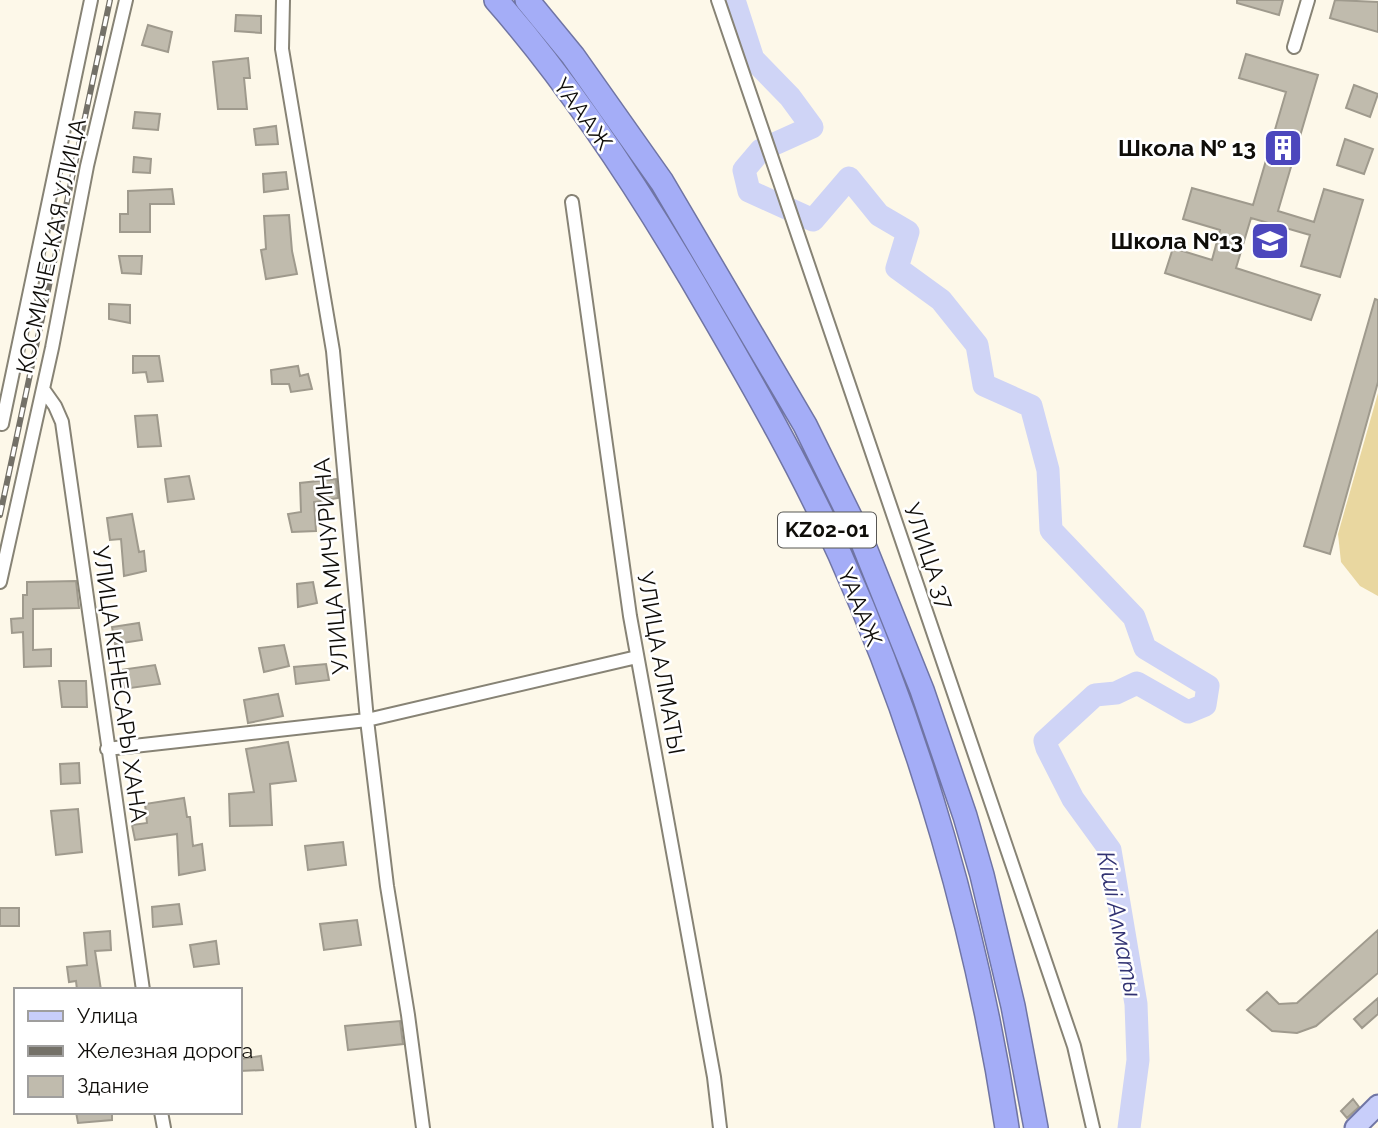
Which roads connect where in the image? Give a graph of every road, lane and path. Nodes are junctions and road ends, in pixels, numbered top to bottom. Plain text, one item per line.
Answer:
1 (90, 0) edge
2 (126, 0) edge
3 (283, 0) edge
4 (496, 0) edge
5 (527, 0) edge
6 (718, 0) edge
7 (1308, 0) edge
8 (1294, 47) dead end
9 (572, 202) dead end
10 (43, 389) junction
11 (0, 423) edge
12 (0, 582) edge
13 (637, 657) junction
14 (367, 720) junction
15 (107, 749) junction
16 (143, 988) edge
17 (1378, 1105) edge
18 (423, 1128) edge
19 (720, 1128) edge
20 (1007, 1128) edge
21 (1036, 1128) edge
22 (1093, 1128) edge
23 (1355, 1128) edge

1 - 11 street
2 - 10 street, КОСМИЧЕСКАЯ УЛИЦА
3 - 14 street, УЛИЦА МИЧУРИНА
4 - 20 highway, ҮАААЖ / KZ02-01
5 - 21 highway, ҮАААЖ / KZ02-01
6 - 22 street, УЛИЦА 37
7 - 8 street
9 - 13 street, УЛИЦА АЛМАТЫ
10 - 12 street, КОСМИЧЕСКАЯ УЛИЦА
10 - 15 street, УЛИЦА КЕНЕСАРЫ ХАНА
13 - 14 street
13 - 19 street, УЛИЦА АЛМАТЫ
14 - 15 street
14 - 18 street, УЛИЦА МИЧУРИНА
15 - 16 street, УЛИЦА КЕНЕСАРЫ ХАНА
17 - 23 main road

